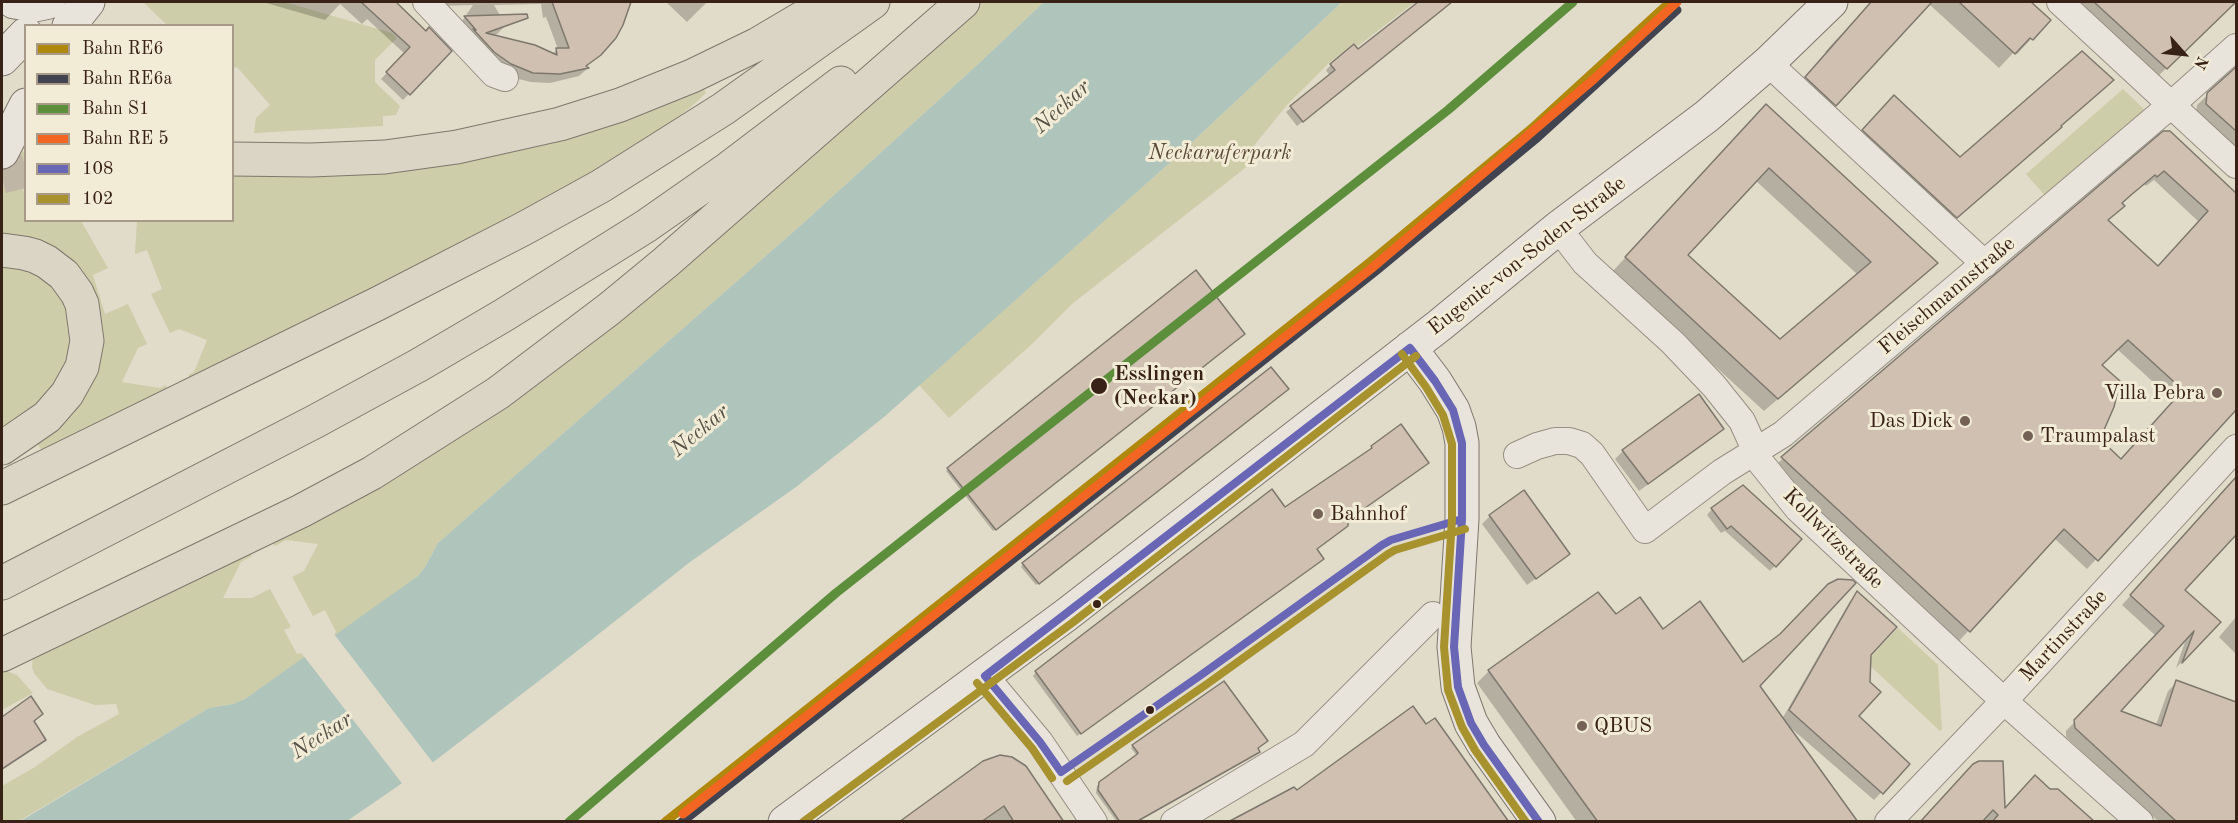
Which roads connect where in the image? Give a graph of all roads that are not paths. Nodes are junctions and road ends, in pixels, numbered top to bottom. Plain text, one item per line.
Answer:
1 (14, 2) edge
2 (49, 2) edge
3 (57, 2) edge
4 (88, 2) edge
5 (426, 2) edge
6 (829, 2) edge
7 (873, 2) edge
8 (942, 2) edge
9 (963, 2) edge
10 (1831, 2) edge
11 (2060, 2) edge
12 (35, 24) edge
13 (71, 24) edge
14 (24, 36) edge
15 (2236, 47) edge
16 (24, 60) edge
17 (2, 61) edge
18 (1768, 63) junction
19 (505, 78) dead end
20 (2171, 105) junction
21 (24, 109) edge
22 (2, 152) edge
23 (234, 159) edge
24 (2236, 165) edge
25 (1558, 228) junction
26 (2, 250) edge
27 (1985, 264) junction
28 (1410, 348) junction
29 (2, 448) edge
30 (2236, 448) edge
31 (1755, 452) junction
32 (1516, 455) dead end
33 (2, 488) edge
34 (2, 583) edge
35 (1433, 615) dead end
36 (2, 655) edge
37 (986, 676) junction
38 (2004, 701) junction
39 (785, 822) edge
40 (1094, 822) edge
41 (1174, 822) edge
42 (1539, 822) edge
43 (1888, 822) edge
44 (2140, 822) edge

1 - 2 main road
3 - 12 main road
4 - 13 main road
5 - 19 street
6 - 23 highway
7 - 33 highway
8 - 34 highway
9 - 36 highway
10 - 18 main road, Eugenie-von-Soden-Straße
11 - 20 street
14 - 17 main road
15 - 20 street, Fleischmannstraße
16 - 17 main road
18 - 25 main road, Eugenie-von-Soden-Straße
18 - 27 street
20 - 24 street
20 - 27 street, Fleischmannstraße
21 - 22 main road
25 - 28 main road, Eugenie-von-Soden-Straße
25 - 31 street, Kollwitzstraße
26 - 29 highway
27 - 31 street, Fleischmannstraße
28 - 37 main road, Eugenie-von-Soden-Straße
28 - 42 main road
30 - 38 street, Martinstraße
31 - 32 street, Fleischmannstraße
31 - 38 street, Kollwitzstraße
35 - 41 street
37 - 39 main road, Eugenie-von-Soden-Straße
37 - 40 street
38 - 43 street, Martinstraße
38 - 44 street, Kollwitzstraße

